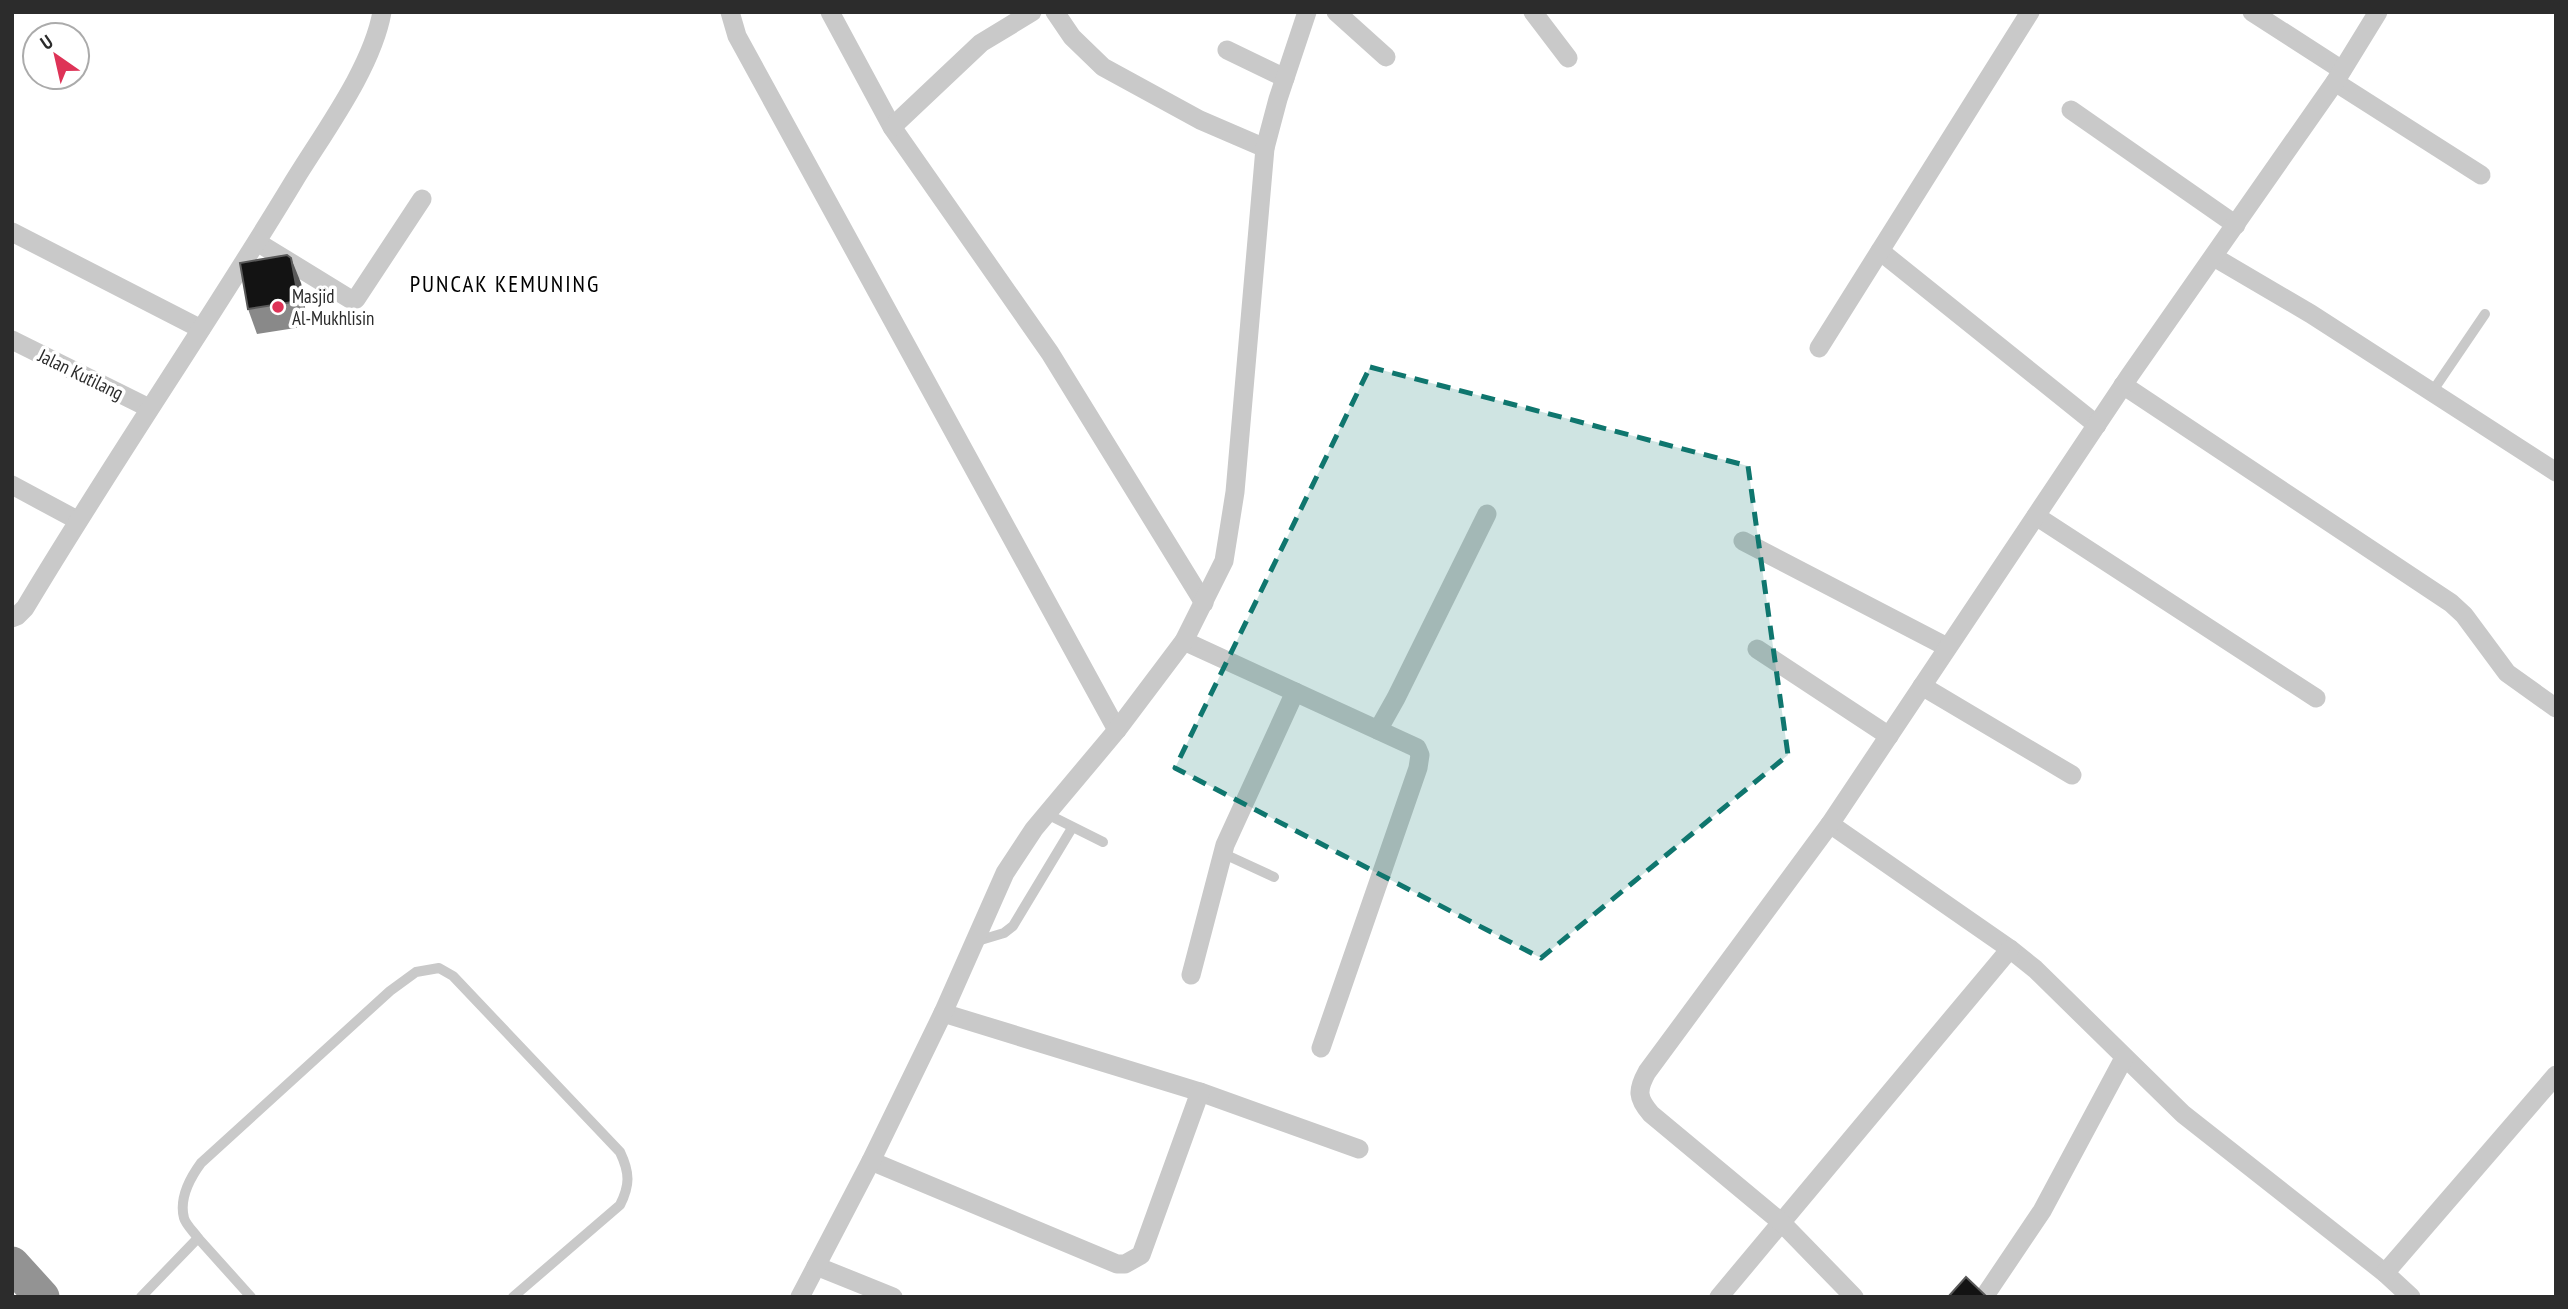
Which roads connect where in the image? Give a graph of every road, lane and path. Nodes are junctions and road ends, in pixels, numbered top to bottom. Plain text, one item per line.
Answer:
1 (382, 12) edge
2 (730, 12) edge
3 (830, 12) edge
4 (1032, 12) edge
5 (1055, 12) edge
6 (1307, 12) edge
7 (1336, 12) edge
8 (1533, 12) edge
9 (2030, 12) edge
10 (2252, 12) edge
11 (2378, 12) edge
12 (1227, 50) dead end
13 (1385, 57) dead end
14 (1568, 58) dead end
15 (2338, 76) junction
16 (1285, 78) junction
17 (2071, 110) dead end
18 (892, 127) junction
19 (1265, 148) junction
20 (2481, 175) dead end
21 (422, 199) dead end
22 (2236, 225) junction
23 (12, 232) edge
24 (257, 242) junction
25 (1880, 251) junction
26 (2214, 257) junction
27 (2485, 314) dead end
28 (201, 329) junction
29 (12, 340) edge
30 (1819, 348) dead end
31 (2123, 385) junction
32 (2432, 392) junction
33 (149, 408) junction
34 (2097, 425) junction
35 (2556, 472) edge
36 (12, 485) edge
37 (1487, 514) dead end
38 (2036, 516) junction
39 (77, 520) junction
40 (1743, 541) dead end
41 (1204, 603) junction
42 (12, 618) edge
43 (1184, 641) junction
44 (1947, 647) junction
45 (1757, 649) dead end
46 (1922, 686) junction
47 (1295, 692) junction
48 (2316, 698) dead end
49 (2556, 708) edge
50 (1117, 730) junction
51 (1378, 730) junction
52 (1889, 736) junction
53 (2072, 775) dead end
54 (1047, 814) junction
55 (1830, 824) junction
56 (1072, 828) junction
57 (1103, 842) dead end
58 (1222, 853) junction
59 (1274, 877) dead end
60 (974, 942) junction
61 (2010, 949) junction
62 (1191, 975) dead end
63 (943, 1013) junction
64 (1321, 1048) dead end
65 (2124, 1058) junction
66 (2556, 1075) edge
67 (1200, 1093) junction
68 (1359, 1149) dead end
69 (871, 1161) junction
70 (1782, 1223) junction
71 (198, 1238) junction
72 (12, 1264) edge
73 (816, 1266) junction
74 (2385, 1273) junction
75 (43, 1297) edge
76 (141, 1297) edge
77 (251, 1297) edge
78 (513, 1297) edge
79 (800, 1297) edge
80 (893, 1297) edge
81 (1719, 1297) edge
82 (1854, 1297) edge
83 (1984, 1297) edge
84 (2411, 1297) edge

1 - 24 street
2 - 50 street
3 - 18 street
4 - 18 street
5 - 19 street
6 - 16 street
7 - 13 street
8 - 14 street
9 - 25 street
10 - 15 street
11 - 15 street
12 - 16 street
15 - 20 street
15 - 22 street
16 - 19 street
17 - 22 street
18 - 41 street
19 - 41 street
21 - 24 street
22 - 26 street
23 - 28 street
24 - 28 street
25 - 30 street
25 - 34 street
26 - 31 street
26 - 32 street
27 - 32 lane
28 - 33 street
29 - 33 street, Jalan Kutilang
31 - 34 street
31 - 49 street
32 - 35 street
33 - 39 street
34 - 38 street
36 - 39 street
37 - 51 street
38 - 44 street
38 - 48 street
39 - 42 street
40 - 44 street
41 - 43 street
43 - 47 street
43 - 50 street
44 - 46 street
45 - 52 street
46 - 52 street
46 - 53 street
47 - 51 street
47 - 58 street
50 - 54 street
51 - 64 street
52 - 55 street
54 - 56 lane
54 - 60 street
55 - 61 street
55 - 70 street
56 - 57 lane
56 - 60 lane
58 - 59 lane
58 - 62 street
60 - 63 street
61 - 65 street
61 - 70 street
63 - 67 street
63 - 69 street
65 - 74 street
65 - 83 street
66 - 74 street
67 - 68 street
67 - 69 street
69 - 73 street
70 - 81 street
70 - 82 street
71 - 76 lane
71 - 77 lane
71 - 78 lane
72 - 75 highway
73 - 79 street
73 - 80 street
74 - 84 street

